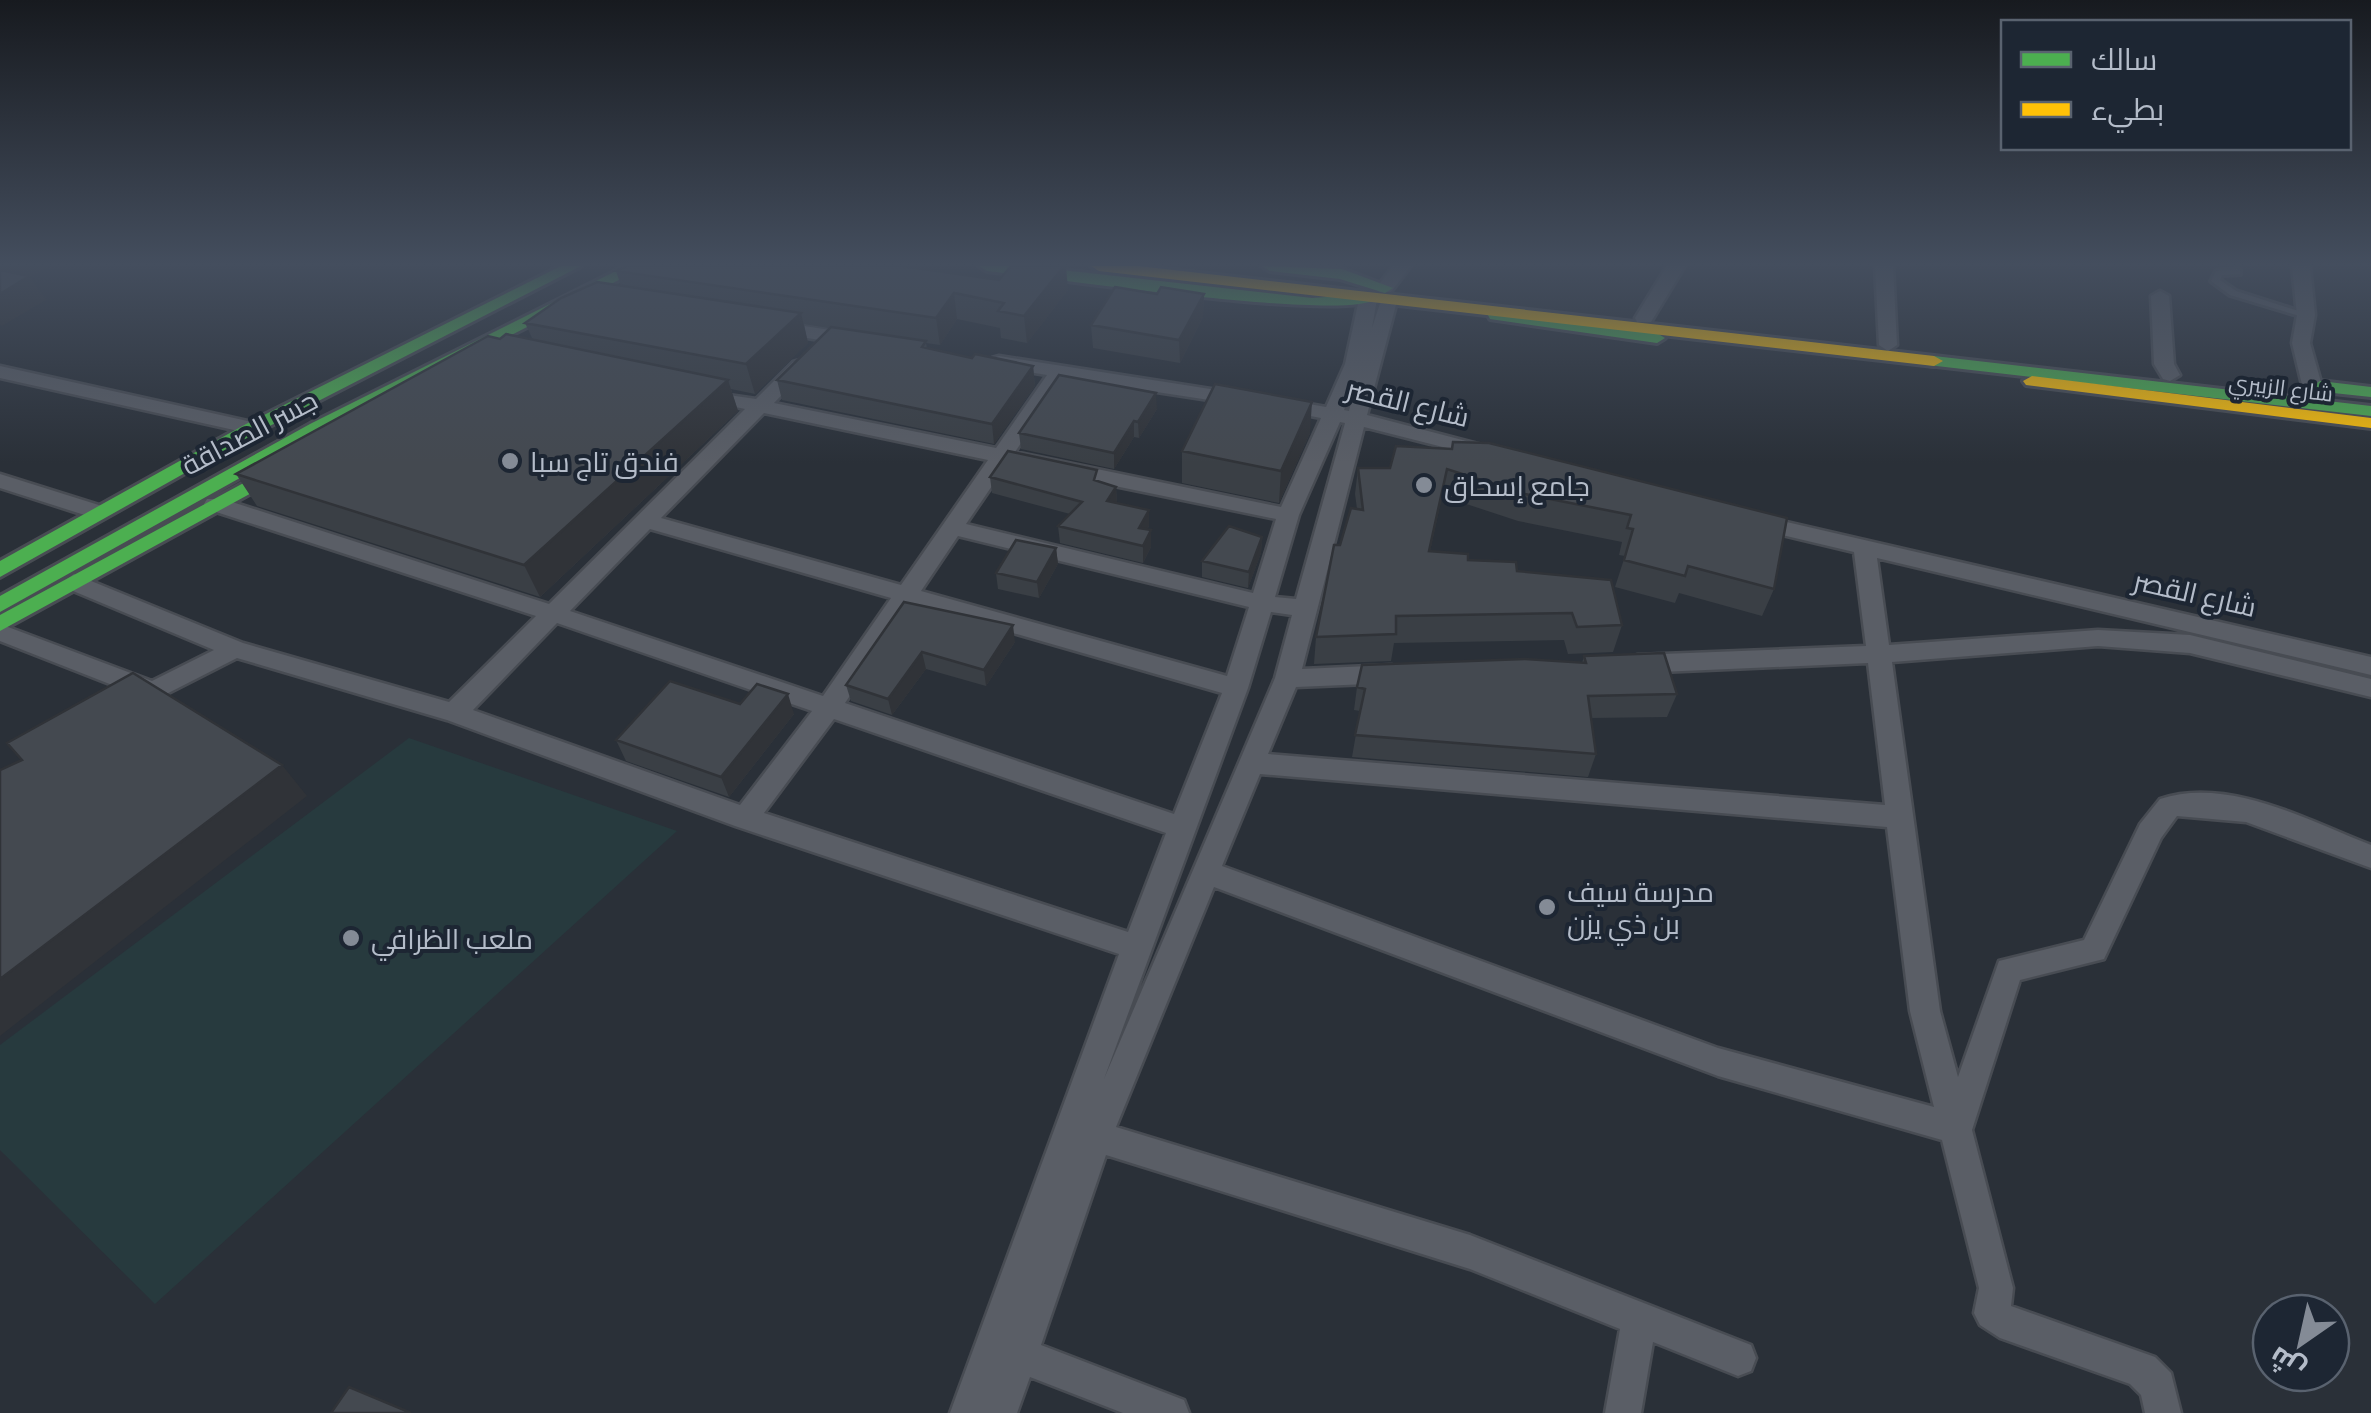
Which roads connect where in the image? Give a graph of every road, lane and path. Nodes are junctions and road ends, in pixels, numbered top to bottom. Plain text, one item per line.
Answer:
1 (442, 332) edge
2 (472, 332) edge
3 (502, 332) edge
4 (547, 332) edge
5 (804, 332) edge
6 (1366, 332) edge
7 (1598, 332) edge
8 (1667, 332) edge
9 (1770, 332) edge
10 (1887, 332) edge
11 (2162, 332) edge
12 (2303, 332) edge
13 (830, 336) junction
14 (868, 342) edge
15 (1888, 345) junction
16 (983, 359) edge
17 (1060, 371) junction
18 (0, 372) edge
19 (2170, 375) junction
20 (686, 391) edge
21 (2314, 393) junction
22 (2371, 396) edge
23 (760, 407) junction
24 (2371, 411) edge
25 (1346, 416) junction
26 (2371, 422) edge
27 (252, 428) junction
28 (1001, 455) junction
29 (1509, 458) edge
30 (0, 481) edge
31 (214, 504) junction
32 (97, 512) junction
33 (1288, 516) junction
34 (1734, 516) edge
35 (646, 521) junction
36 (953, 528) junction
37 (1864, 550) junction
38 (0, 570) edge
39 (74, 582) junction
40 (0, 588) edge
41 (904, 598) junction
42 (2096, 601) junction
43 (1264, 604) junction
44 (0, 605) edge
45 (1307, 608) junction
46 (552, 613) junction
47 (0, 628) edge
48 (2098, 638) junction
49 (235, 648) junction
50 (1880, 654) junction
51 (1604, 665) edge
52 (2371, 666) edge
53 (1426, 672) edge
54 (1287, 678) junction
55 (1236, 688) junction
56 (2371, 688) edge
57 (152, 692) junction
58 (828, 708) junction
59 (454, 712) junction
60 (101, 719) edge
61 (1252, 762) junction
62 (1901, 817) junction
63 (745, 818) junction
64 (1184, 828) junction
65 (2371, 857) edge
66 (1206, 872) junction
67 (1136, 947) junction
68 (1956, 1129) junction
69 (1096, 1136) junction
70 (1639, 1322) junction
71 (1021, 1356) junction
72 (1738, 1358) dead end
73 (968, 1413) edge
74 (999, 1413) edge
75 (1171, 1413) edge
76 (1623, 1413) edge
77 (2164, 1413) edge

1 - 27 main road
2 - 40 main road, جسر الصداقة
3 - 44 main road, جسر الصداقة
4 - 31 main road
5 - 13 street
6 - 25 street
7 - 26 main road, شارع الزبيري
8 - 24 main road, شارع الزبيري
9 - 15 main road, شارع الزبيري
10 - 15 street
11 - 19 street
12 - 21 street
13 - 14 street
13 - 23 street
15 - 19 main road, شارع الزبيري
16 - 17 street, شارع القصر
17 - 25 street, شارع القصر
17 - 28 street
18 - 27 street
19 - 21 main road, شارع الزبيري
20 - 23 street
21 - 22 main road, شارع الزبيري
23 - 28 street
23 - 35 street
25 - 29 street, شارع القصر
25 - 33 street
25 - 45 street
27 - 32 main road
28 - 33 street
28 - 36 street
30 - 32 street
31 - 39 main road
31 - 46 street
32 - 38 main road
33 - 43 street
34 - 37 street, شارع القصر
35 - 41 street
35 - 46 street
36 - 41 street
36 - 43 street
37 - 42 street, شارع القصر
37 - 50 street
39 - 47 main road
39 - 49 street
41 - 55 street
41 - 58 street
42 - 48 street
42 - 52 street, شارع القصر
43 - 45 street
43 - 55 street
45 - 54 street
46 - 58 street
46 - 59 street
47 - 57 street
48 - 50 street, شارع القصر
48 - 56 street, شارع القصر
49 - 57 street
49 - 59 street
50 - 51 street, شارع القصر
50 - 62 street
53 - 54 street
54 - 61 street
55 - 64 street
57 - 60 street
58 - 63 street
58 - 64 street
59 - 63 street
61 - 62 street
61 - 66 street
62 - 68 street
63 - 67 street
64 - 67 street
65 - 68 street
66 - 68 street
66 - 69 street
67 - 73 street
68 - 77 street
69 - 70 street
69 - 71 street
70 - 72 street
70 - 76 street
71 - 74 street
71 - 75 street

